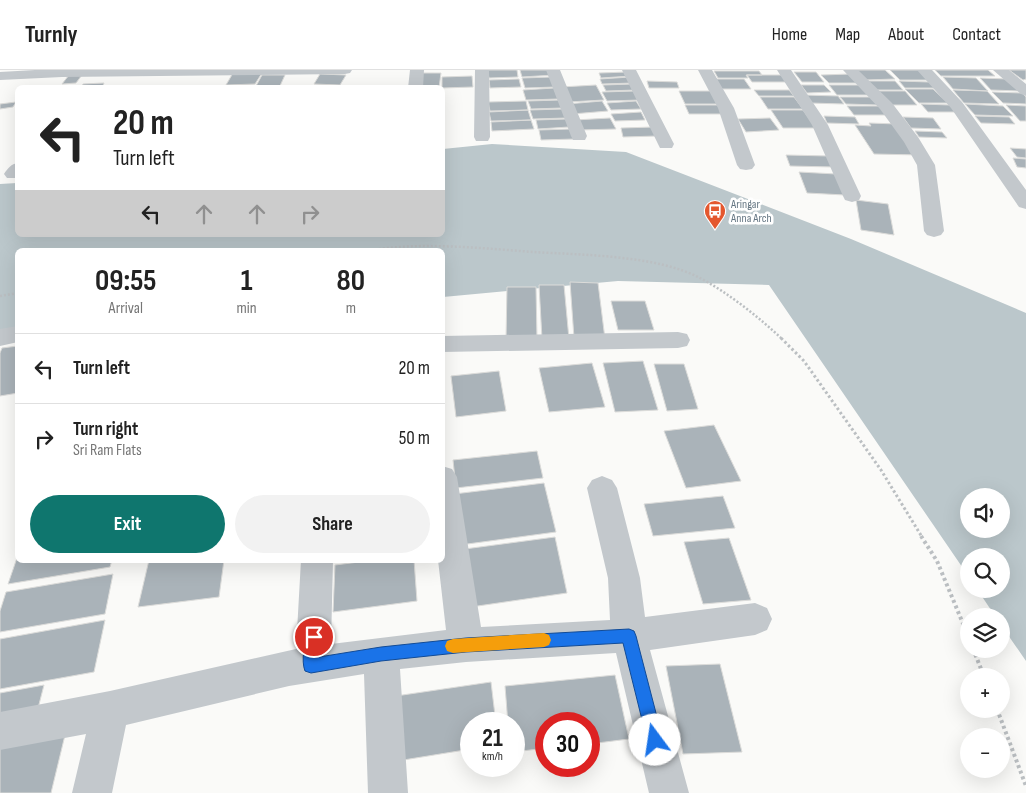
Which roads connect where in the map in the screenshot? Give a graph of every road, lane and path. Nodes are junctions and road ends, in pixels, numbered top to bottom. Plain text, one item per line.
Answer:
1 (345, 70) edge
2 (354, 70) edge
3 (417, 70) edge
4 (482, 70) edge
5 (553, 70) edge
6 (629, 70) edge
7 (705, 70) edge
8 (784, 70) edge
9 (850, 70) edge
10 (924, 70) edge
11 (1000, 70) edge
12 (63, 71) edge
13 (123, 71) edge
14 (186, 71) edge
15 (289, 71) edge
16 (218, 72) junction
17 (87, 73) junction
18 (140, 73) junction
19 (0, 76) edge
20 (79, 85) edge
21 (133, 85) edge
22 (209, 85) edge
23 (283, 85) edge
24 (347, 85) edge
25 (415, 85) edge
26 (1026, 92) edge
27 (580, 136) dead end
28 (482, 137) dead end
29 (666, 144) dead end
30 (746, 165) dead end
31 (852, 196) dead end
32 (1026, 203) edge
33 (934, 231) dead end
34 (385, 248) edge
35 (15, 294) edge
36 (0, 296) edge
37 (15, 334) edge
38 (0, 338) edge
39 (678, 340) dead end
40 (445, 344) edge
41 (602, 488) dead end
42 (445, 498) edge
43 (317, 563) edge
44 (960, 616) edge
45 (755, 619) dead end
46 (629, 636) junction
47 (466, 645) junction
48 (381, 654) junction
49 (311, 666) junction
50 (110, 710) junction
51 (1001, 718) edge
52 (0, 731) edge
53 (1026, 786) edge
54 (92, 793) edge
55 (388, 793) edge
56 (669, 793) edge

1 - 15 street
2 - 24 street
3 - 25 street
4 - 28 street
5 - 27 street
6 - 29 street
7 - 30 street
8 - 31 street
9 - 33 street
10 - 32 street
11 - 26 street
12 - 17 street
12 - 19 street
13 - 17 street
13 - 18 street
14 - 16 street
14 - 18 street
15 - 16 street
15 - 23 street
16 - 22 street
17 - 20 street
18 - 21 street
34 - 44 path
35 - 36 path
37 - 38 street
39 - 40 street
41 - 46 street
42 - 47 street
43 - 49 street
45 - 46 street
46 - 47 street
46 - 56 street
47 - 48 street
48 - 49 street
48 - 55 street
49 - 50 street
50 - 52 street
50 - 54 street
51 - 53 path

